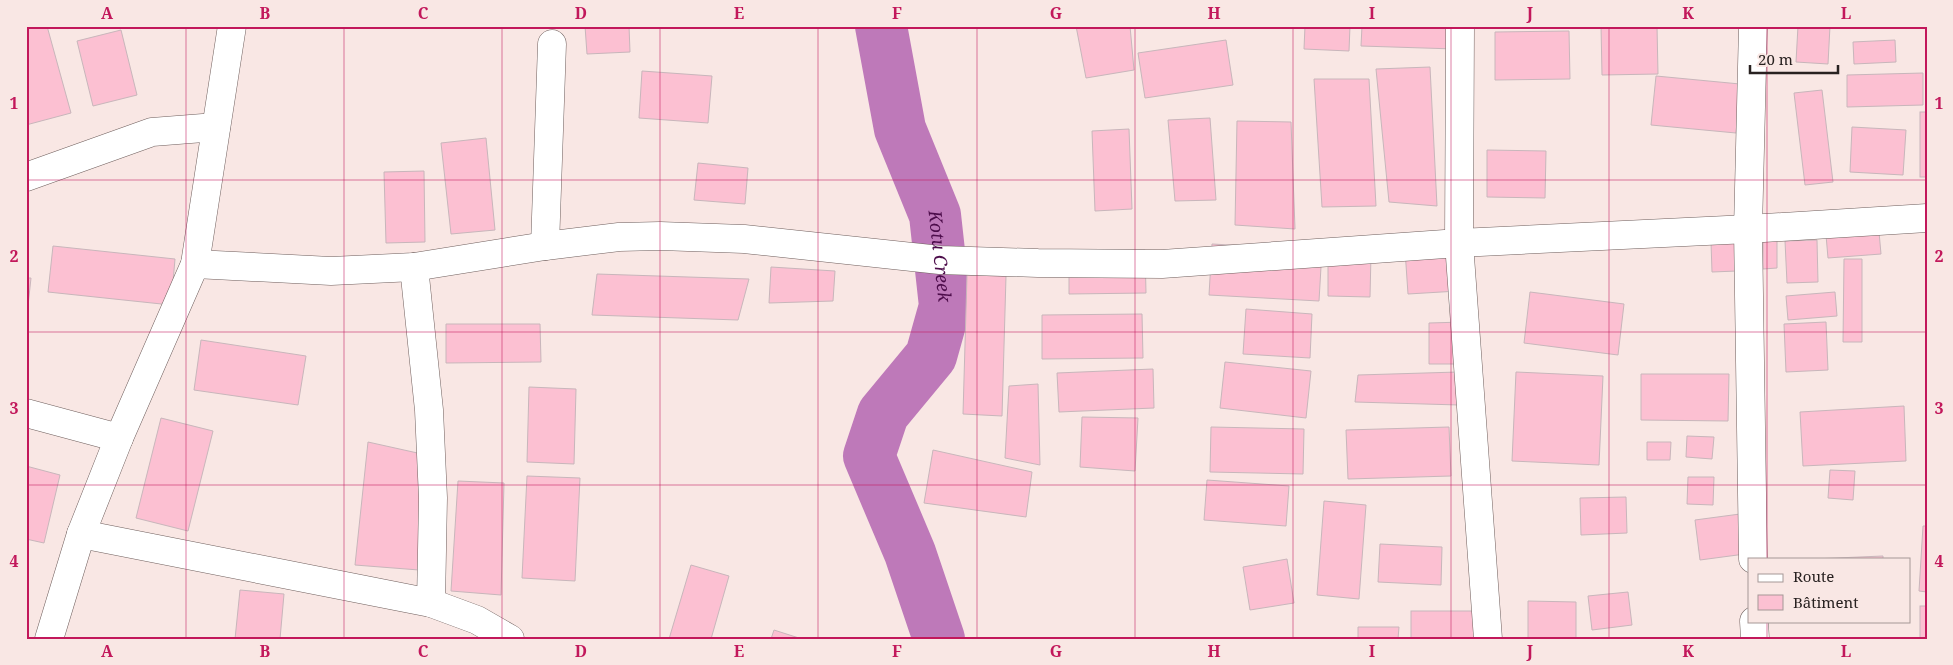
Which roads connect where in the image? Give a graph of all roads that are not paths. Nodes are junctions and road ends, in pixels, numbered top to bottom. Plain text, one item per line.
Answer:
1 (232, 26) edge
2 (1460, 26) edge
3 (1753, 26) edge
4 (552, 44) dead end
5 (216, 127) junction
6 (26, 178) edge
7 (1927, 218) edge
8 (1748, 230) junction
9 (1459, 244) junction
10 (545, 246) junction
11 (195, 264) junction
12 (414, 267) junction
13 (26, 413) edge
14 (119, 438) junction
15 (81, 534) junction
16 (1754, 558) edge
17 (431, 603) junction
18 (1754, 622) edge
19 (477, 630) edge
20 (49, 639) edge
21 (510, 639) edge
22 (1488, 639) edge
23 (1755, 639) edge

1 - 5 street
2 - 9 street
3 - 8 street
4 - 10 street
5 - 6 street
5 - 11 street
7 - 8 street
8 - 9 street
8 - 16 street
9 - 10 street
9 - 22 street
10 - 12 street
11 - 12 street
11 - 14 street
12 - 17 street
13 - 14 street
14 - 15 street
15 - 17 street
15 - 20 street
17 - 19 street
18 - 23 street
19 - 21 street

